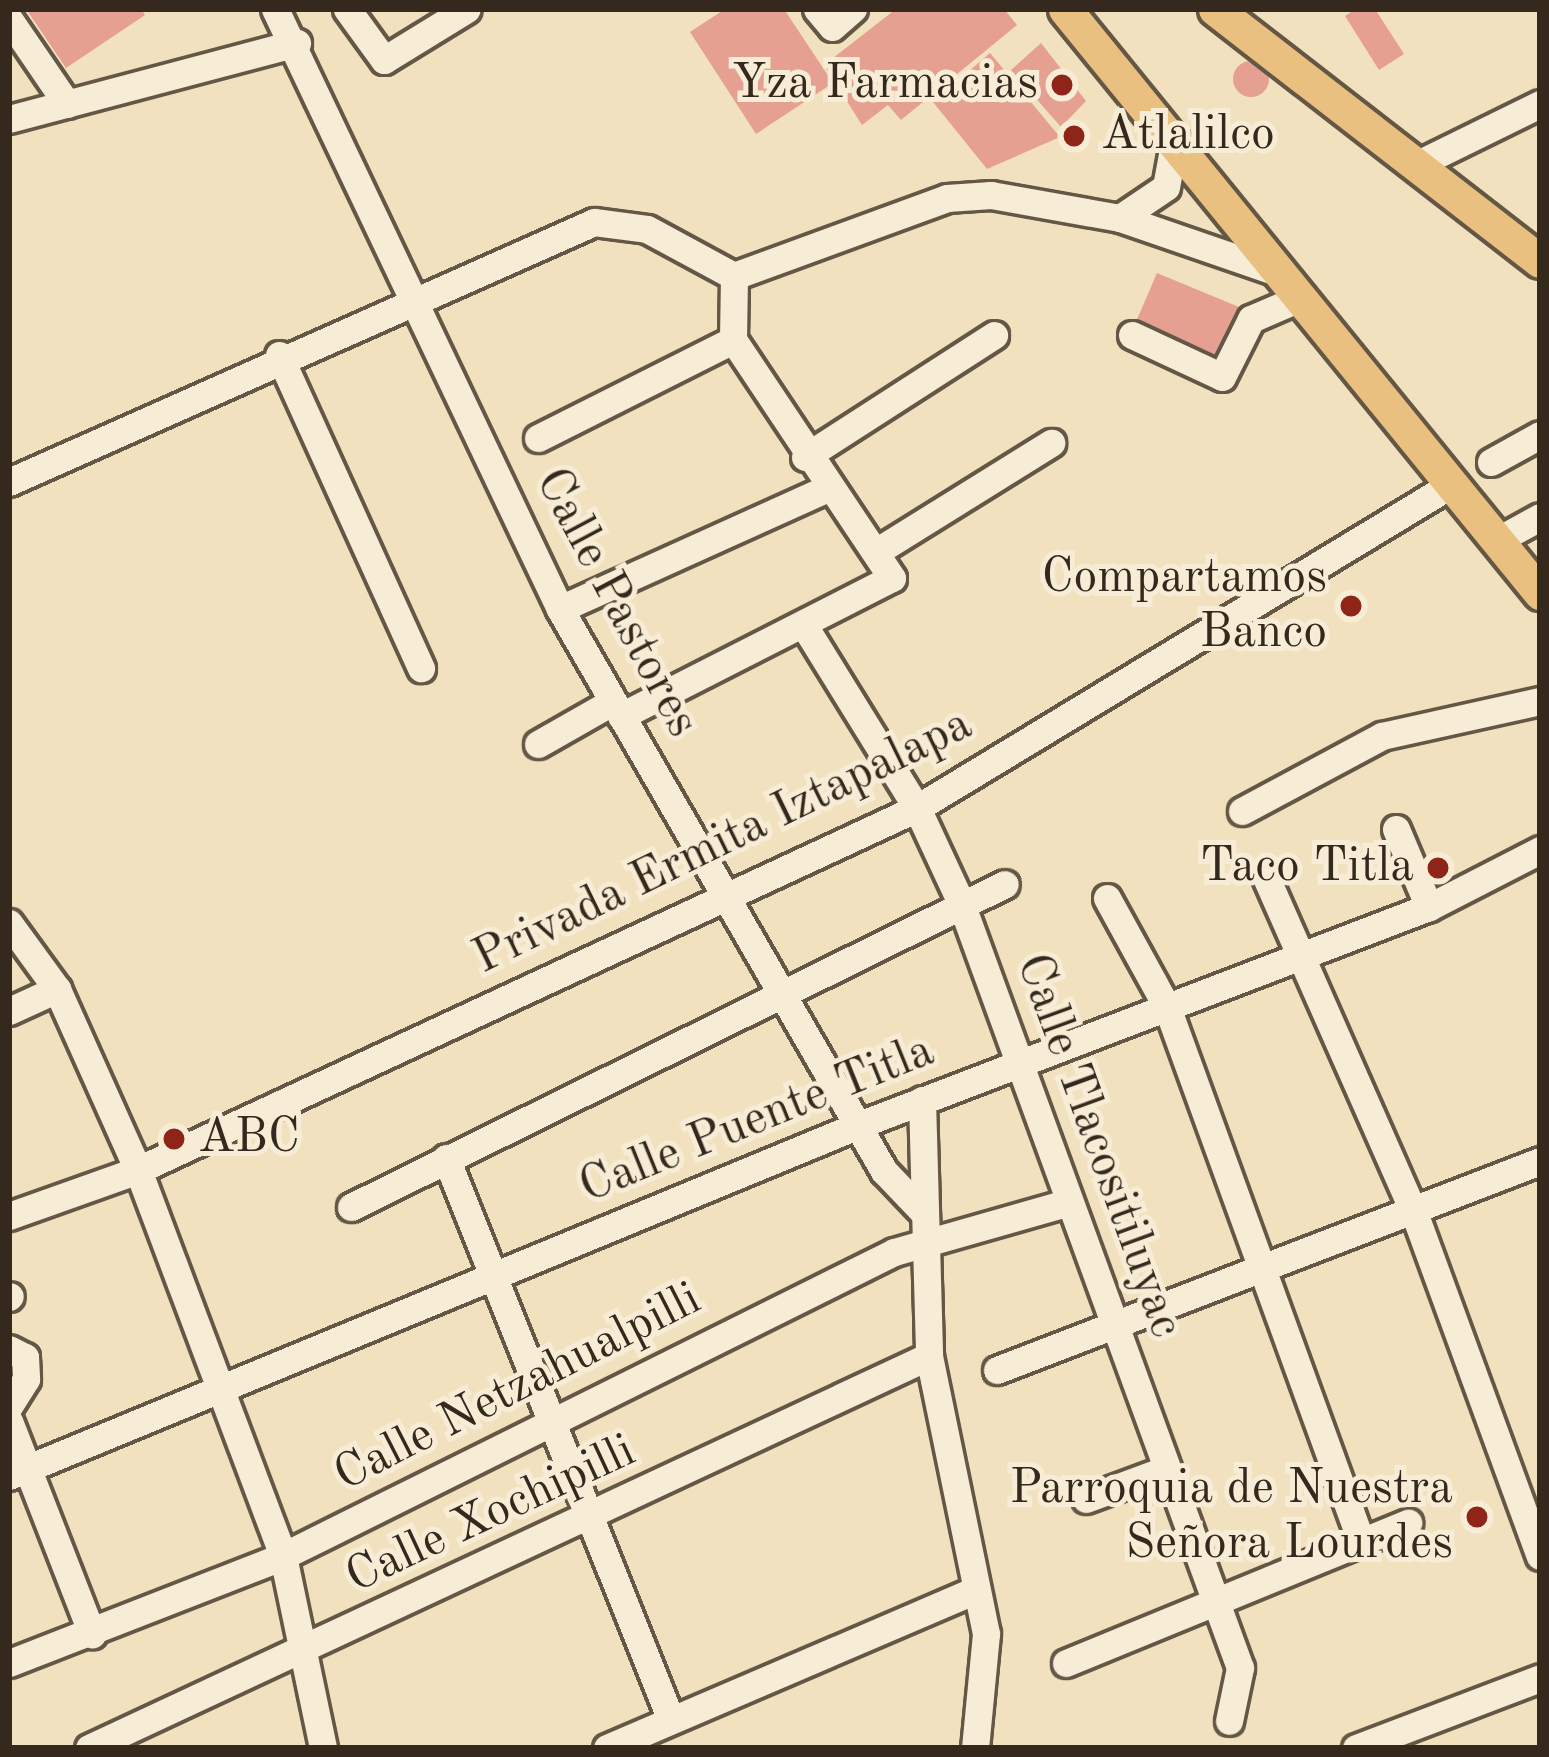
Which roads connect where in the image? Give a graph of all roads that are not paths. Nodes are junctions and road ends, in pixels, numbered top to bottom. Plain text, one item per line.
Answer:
1 (347, 9) edge
2 (467, 9) edge
3 (817, 9) edge
4 (853, 9) edge
5 (1065, 9) edge
6 (1102, 9) edge
7 (1215, 9) edge
8 (280, 11) edge
9 (9, 19) edge
10 (297, 43) junction
11 (1139, 94) junction
12 (67, 104) junction
13 (1540, 104) edge
14 (9, 119) edge
15 (1175, 138) junction
16 (1416, 165) junction
17 (1120, 218) junction
18 (1540, 260) edge
19 (734, 275) junction
20 (1293, 286) junction
21 (416, 295) junction
22 (994, 335) dead end
23 (1132, 335) dead end
24 (734, 340) junction
25 (279, 356) junction
26 (1540, 435) edge
27 (538, 438) dead end
28 (1051, 443) dead end
29 (805, 457) junction
30 (1491, 462) dead end
31 (9, 482) edge
32 (1452, 484) junction
33 (826, 489) junction
34 (1540, 517) edge
35 (1498, 540) junction
36 (879, 550) junction
37 (1540, 593) edge
38 (560, 609) junction
39 (805, 627) junction
40 (421, 668) dead end
41 (1540, 701) edge
42 (616, 709) junction
43 (538, 744) dead end
44 (917, 808) junction
45 (1242, 811) dead end
46 (1396, 830) dead end
47 (1540, 850) edge
48 (1265, 875) dead end
49 (1006, 884) dead end
50 (726, 896) junction
51 (1107, 898) dead end
52 (961, 903) junction
53 (1429, 907) junction
54 (9, 923) edge
55 (1308, 953) junction
56 (57, 989) junction
57 (781, 996) junction
58 (1167, 1007) junction
59 (9, 1011) edge
60 (1021, 1061) junction
61 (922, 1100) junction
62 (859, 1125) junction
63 (446, 1159) junction
64 (1540, 1161) edge
65 (138, 1170) junction
66 (1069, 1202) junction
67 (351, 1207) dead end
68 (923, 1212) junction
69 (1414, 1215) junction
70 (9, 1216) edge
71 (922, 1244) junction
72 (1264, 1276) junction
73 (494, 1278) junction
74 (1118, 1331) junction
75 (9, 1349) edge
76 (928, 1356) junction
77 (997, 1370) dead end
78 (221, 1393) junction
79 (9, 1406) edge
80 (9, 1420) edge
81 (550, 1420) junction
82 (1167, 1469) junction
83 (19, 1472) edge
84 (1086, 1499) dead end
85 (590, 1519) junction
86 (1408, 1523) dead end
87 (1362, 1544) junction
88 (283, 1556) junction
89 (1540, 1556) edge
90 (976, 1590) junction
91 (1217, 1603) junction
92 (92, 1634) junction
93 (310, 1651) junction
94 (1066, 1663) dead end
95 (9, 1664) edge
96 (1540, 1678) edge
97 (671, 1720) junction
98 (1229, 1721) dead end
99 (89, 1748) edge
100 (323, 1748) edge
101 (607, 1748) edge
102 (975, 1748) edge
103 (1356, 1748) edge

1 - 2 street
3 - 4 street
5 - 11 main road
6 - 11 main road
7 - 16 main road
8 - 10 street, Calle Pastores
9 - 12 street
10 - 12 street
10 - 21 street, Calle Pastores
11 - 15 main road
12 - 14 street
13 - 16 street
15 - 17 street
15 - 20 main road
16 - 18 main road
17 - 19 street
17 - 20 street
19 - 21 street
19 - 24 street
20 - 23 street
20 - 32 main road
21 - 25 street
21 - 38 street, Calle Pastores
22 - 29 street
24 - 27 street
24 - 29 street
25 - 31 street
25 - 40 street
26 - 30 street
28 - 36 street
29 - 33 street
32 - 35 main road
32 - 44 street, Privada Ermita Iztapalapa
33 - 36 street
33 - 38 street
34 - 35 street
35 - 37 main road
36 - 39 street
38 - 42 street, Calle Pastores
39 - 42 street
39 - 44 street, Calle Tlacositiluyac
41 - 45 street
42 - 43 street
42 - 50 street, Calle Pastores
44 - 50 street, Privada Ermita Iztapalapa
44 - 52 street, Calle Tlacositiluyac
46 - 53 street
47 - 53 street, Calle Puente Titla
48 - 55 street
49 - 52 street
50 - 57 street, Calle Pastores
50 - 65 street, Privada Ermita Iztapalapa
51 - 58 street
52 - 57 street
52 - 60 street, Calle Tlacositiluyac
53 - 55 street, Calle Puente Titla
54 - 56 street
55 - 58 street, Calle Puente Titla
55 - 69 street
56 - 59 street
56 - 65 street
57 - 62 street, Calle Pastores
57 - 63 street
58 - 60 street, Calle Puente Titla
58 - 72 street
60 - 61 street, Calle Puente Titla
60 - 66 street, Calle Tlacositiluyac
61 - 62 street, Calle Puente Titla
61 - 68 street
62 - 68 street, Calle Pastores
62 - 73 street, Calle Puente Titla
63 - 67 street
63 - 73 street
64 - 69 street
65 - 70 street, Privada Ermita Iztapalapa
65 - 78 street
66 - 71 street, Calle Netzahualpilli
66 - 74 street, Calle Tlacositiluyac
68 - 71 street
69 - 72 street
69 - 89 street
71 - 76 street
71 - 81 street, Calle Netzahualpilli
72 - 74 street
72 - 87 street
73 - 78 street, Calle Puente Titla
73 - 81 street
74 - 77 street
74 - 82 street, Calle Tlacositiluyac
75 - 79 street
76 - 85 street, Calle Xochipilli
76 - 90 street
78 - 83 street, Calle Puente Titla
78 - 88 street
80 - 83 street
81 - 85 street
81 - 88 street, Calle Netzahualpilli
82 - 84 street
82 - 91 street, Calle Tlacositiluyac
83 - 92 street
85 - 93 street, Calle Xochipilli
85 - 97 street
86 - 87 street
87 - 91 street
88 - 92 street, Calle Netzahualpilli
88 - 93 street
90 - 97 street
90 - 102 street
91 - 94 street
91 - 98 street, Calle Tlacositiluyac
92 - 95 street, Calle Netzahualpilli
93 - 99 street, Calle Xochipilli
93 - 100 street
96 - 103 street
97 - 101 street

